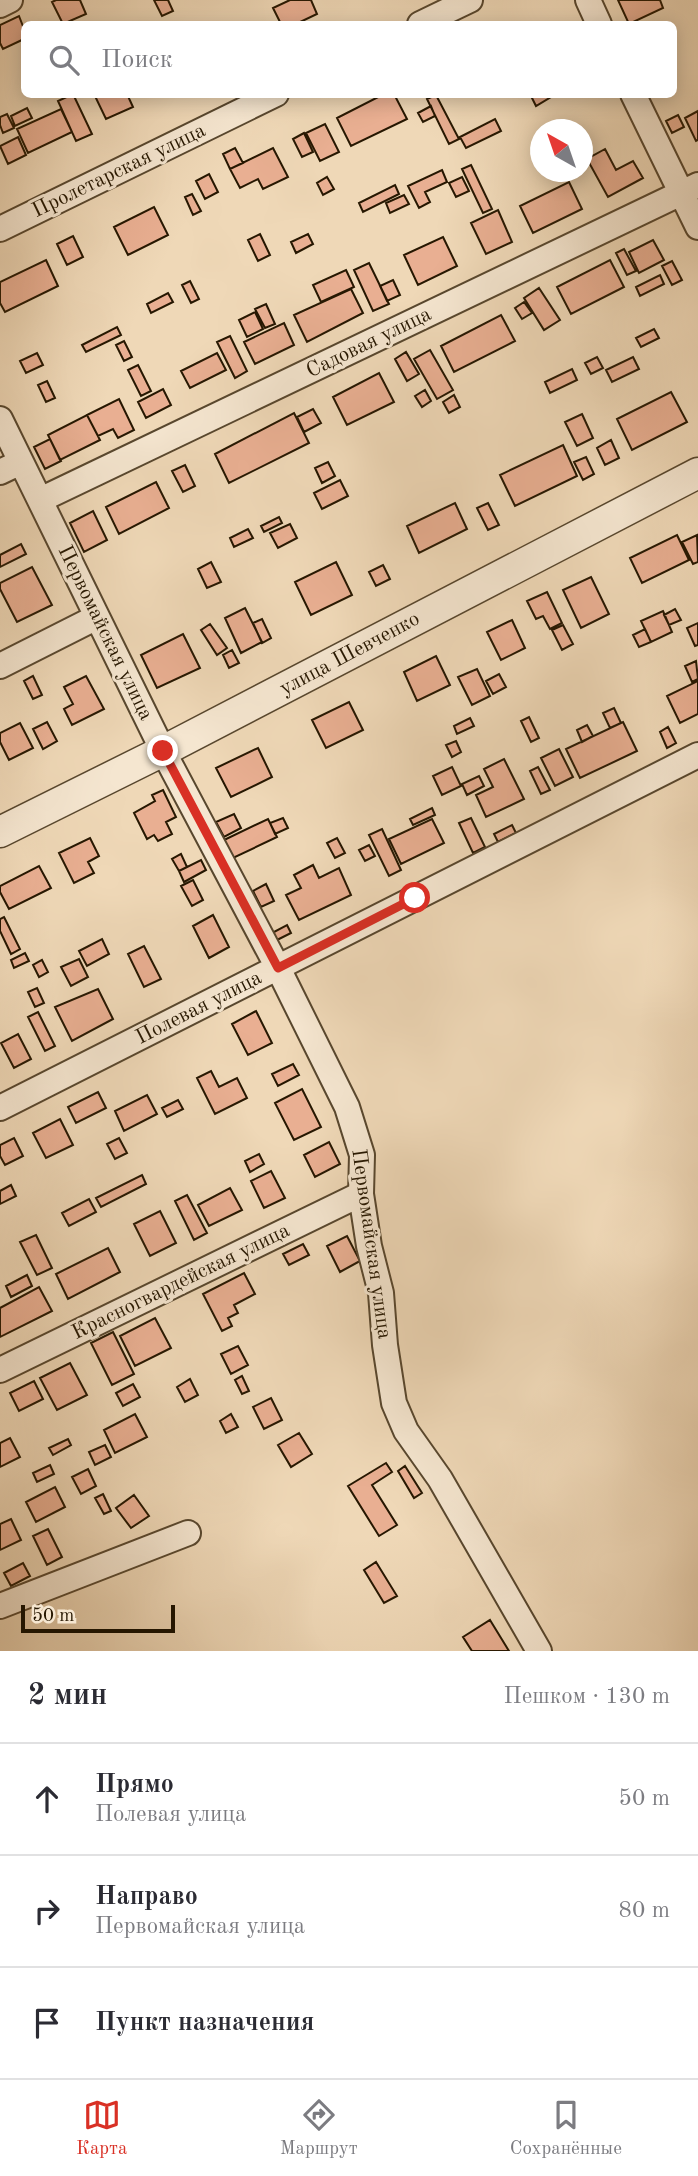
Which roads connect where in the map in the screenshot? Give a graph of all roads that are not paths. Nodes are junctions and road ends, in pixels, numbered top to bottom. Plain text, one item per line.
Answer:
1 (10, 0) edge
2 (471, 0) edge
3 (587, 0) edge
4 (0, 5) edge
5 (426, 21) edge
6 (598, 21) edge
7 (268, 98) edge
8 (636, 98) edge
9 (690, 189) edge
10 (698, 227) edge
11 (0, 229) edge
12 (0, 419) edge
13 (11, 467) edge
14 (698, 473) edge
15 (40, 500) junction
16 (97, 617) junction
17 (0, 666) edge
18 (163, 751) junction
19 (698, 755) edge
20 (0, 832) edge
21 (278, 968) junction
22 (0, 1108) edge
23 (361, 1194) junction
24 (0, 1370) edge
25 (188, 1533) dead end
26 (0, 1606) edge
27 (539, 1651) edge

1 - 4 street
2 - 5 street
3 - 6 street
7 - 11 street, Пролетарская улица
8 - 9 street
9 - 10 street
9 - 15 street, Садовая улица
12 - 13 street, Первомайская улица
13 - 15 street, Первомайская улица
14 - 18 street, улица Шевченко
15 - 16 street, Первомайская улица
16 - 17 street
16 - 18 street, Первомайская улица
18 - 20 street, улица Шевченко
18 - 21 street, Первомайская улица
19 - 21 street, Полевая улица
21 - 22 street, Полевая улица
21 - 23 street, Первомайская улица
23 - 24 street, Красногвардейская улица
23 - 27 street, Первомайская улица
25 - 26 street

